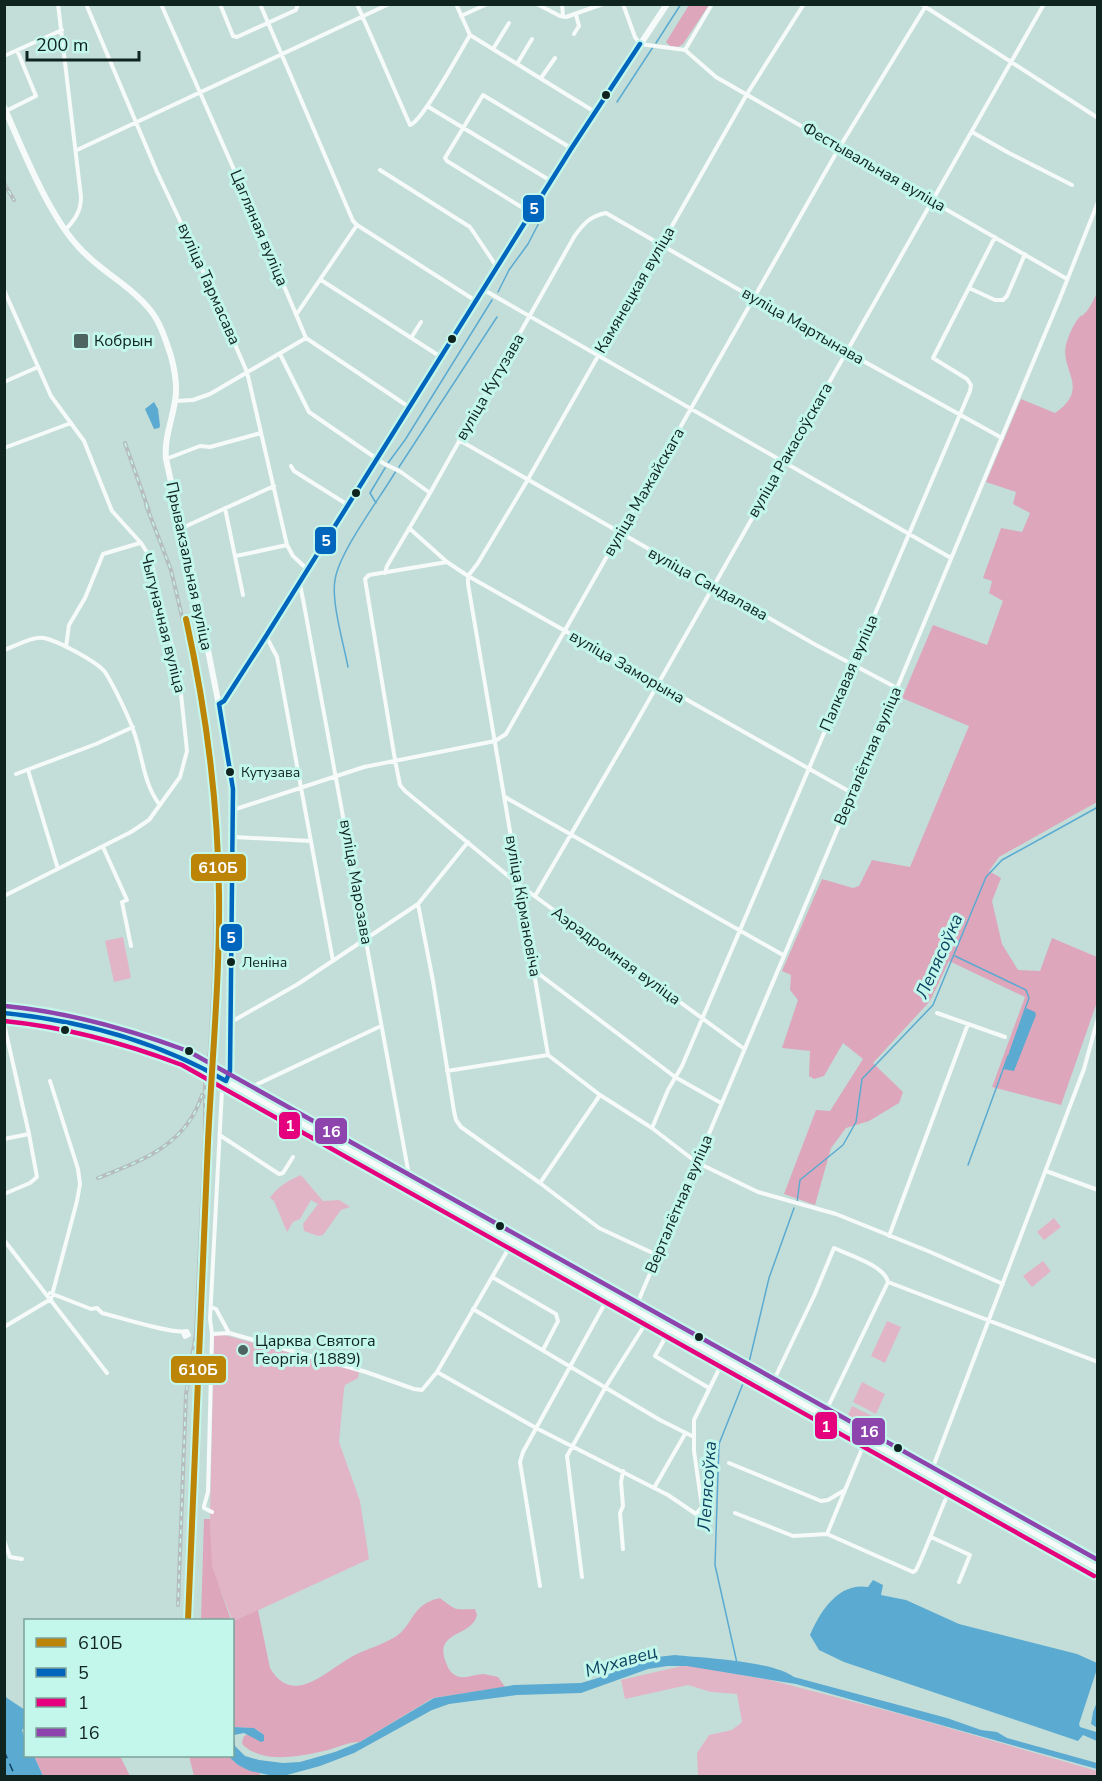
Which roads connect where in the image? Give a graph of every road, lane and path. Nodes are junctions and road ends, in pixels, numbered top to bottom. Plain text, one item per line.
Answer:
1 (58, 4) edge
2 (86, 4) edge
3 (161, 4) edge
4 (220, 4) edge
5 (260, 4) edge
6 (298, 4) edge
7 (357, 4) edge
8 (389, 4) edge
9 (456, 4) edge
10 (487, 4) edge
11 (537, 4) edge
12 (562, 4) edge
13 (603, 4) edge
14 (623, 4) edge
15 (667, 4) edge
16 (712, 4) edge
17 (804, 4) edge
18 (1044, 4) edge
19 (924, 6) edge
20 (576, 15) junction
21 (461, 16) junction
22 (563, 16) junction
23 (363, 17) junction
24 (268, 23) junction
25 (509, 23) dead end
26 (63, 30) junction
27 (574, 34) dead end
28 (470, 36) junction
29 (532, 39) dead end
30 (640, 44) junction
31 (493, 49) junction
32 (685, 49) junction
33 (17, 50) junction
34 (281, 55) junction
35 (4, 56) edge
36 (555, 58) dead end
37 (1011, 62) junction
38 (517, 64) junction
39 (541, 78) junction
40 (200, 94) junction
41 (747, 94) junction
42 (427, 106) junction
43 (5, 109) edge
44 (595, 112) junction
45 (1098, 118) edge
46 (136, 123) junction
47 (464, 127) junction
48 (972, 132) junction
49 (839, 148) junction
50 (572, 149) junction
51 (77, 150) junction
52 (380, 170) dead end
53 (551, 181) junction
54 (1072, 185) dead end
55 (932, 201) junction
56 (1098, 202) edge
57 (531, 213) junction
58 (606, 213) joint
59 (357, 225) junction
60 (65, 230) junction
61 (995, 237) junction
62 (660, 244) junction
63 (1025, 254) junction
64 (497, 267) junction
65 (1067, 279) junction
66 (321, 280) junction
67 (969, 288) junction
68 (4, 290) edge
69 (484, 290) junction
70 (755, 298) junction
71 (476, 301) junction
72 (296, 315) junction
73 (530, 317) junction
74 (421, 322) dead end
75 (306, 338) junction
76 (411, 338) junction
77 (847, 352) junction
78 (280, 354) junction
79 (597, 356) junction
80 (441, 357) junction
81 (38, 367) junction
82 (247, 372) junction
83 (4, 382) edge
84 (175, 401) junction
85 (409, 407) junction
86 (691, 409) junction
87 (959, 414) junction
88 (71, 423) junction
89 (261, 433) junction
90 (1002, 438) junction
91 (459, 441) junction
92 (4, 448) edge
93 (377, 458) junction
94 (166, 459) junction
95 (783, 462) junction
96 (291, 465) dead end
97 (527, 481) junction
98 (274, 486) junction
99 (430, 493) junction
100 (348, 505) junction
101 (225, 508) junction
102 (182, 528) junction
103 (409, 528) junction
104 (909, 533) junction
105 (619, 534) junction
106 (141, 543) junction
107 (287, 545) junction
108 (236, 556) junction
109 (951, 558) junction
110 (447, 562) junction
111 (308, 570) junction
112 (385, 573) junction
113 (468, 576) junction
114 (299, 583) junction
115 (713, 586) junction
116 (243, 595) dead end
117 (564, 630) junction
118 (266, 636) junction
119 (66, 647) junction
120 (4, 650) edge
121 (853, 665) junction
122 (657, 684) junction
123 (897, 688) junction
124 (219, 704) junction
125 (133, 727) junction
126 (495, 741) junction
127 (395, 760) junction
128 (808, 769) junction
129 (28, 770) junction
130 (16, 774) dead end
131 (337, 775) junction
132 (302, 788) junction
133 (852, 794) junction
134 (504, 797) junction
135 (159, 804) junction
136 (233, 810) junction
137 (571, 834) junction
138 (234, 837) junction
139 (311, 841) junction
140 (468, 842) junction
141 (103, 847) junction
142 (58, 869) junction
143 (518, 884) junction
144 (4, 896) edge
145 (536, 896) junction
146 (418, 904) junction
147 (738, 930) junction
148 (366, 940) junction
149 (131, 946) dead end
150 (783, 955) junction
151 (333, 962) junction
152 (534, 970) junction
153 (937, 1012) dead end
154 (4, 1013) edge
155 (702, 1018) junction
156 (1098, 1018) edge
157 (231, 1022) junction
158 (4, 1024) edge
159 (968, 1024) junction
160 (381, 1026) junction
161 (1005, 1037) dead end
162 (744, 1048) junction
163 (548, 1055) junction
164 (447, 1071) junction
165 (675, 1077) junction
166 (50, 1081) dead end
167 (226, 1081) junction
168 (244, 1091) junction
169 (600, 1095) junction
170 (721, 1102) junction
171 (652, 1128) junction
172 (29, 1134) junction
173 (220, 1136) junction
174 (4, 1139) edge
175 (293, 1157) dead end
176 (696, 1162) junction
177 (1046, 1171) junction
178 (408, 1182) junction
179 (540, 1183) junction
180 (1098, 1190) edge
181 (4, 1194) edge
182 (889, 1236) junction
183 (4, 1240) edge
184 (513, 1241) junction
185 (657, 1255) junction
186 (492, 1277) junction
187 (888, 1282) junction
188 (1003, 1284) junction
189 (43, 1289) junction
190 (51, 1294) junction
191 (610, 1295) junction
192 (51, 1299) junction
193 (211, 1307) junction
194 (472, 1309) junction
195 (635, 1309) junction
196 (649, 1317) junction
197 (990, 1321) junction
198 (4, 1327) edge
199 (670, 1329) junction
200 (183, 1333) dead end
201 (229, 1333) junction
202 (212, 1334) junction
203 (543, 1350) junction
204 (724, 1359) junction
205 (1098, 1362) edge
206 (571, 1366) junction
207 (107, 1372) dead end
208 (437, 1372) junction
209 (771, 1386) junction
210 (605, 1388) junction
211 (709, 1388) junction
212 (824, 1415) junction
213 (536, 1428) junction
214 (685, 1434) junction
215 (693, 1437) junction
216 (866, 1439) junction
217 (572, 1447) junction
218 (729, 1463) dead end
219 (623, 1471) junction
220 (930, 1476) junction
221 (951, 1487) junction
222 (654, 1488) junction
223 (845, 1490) junction
224 (212, 1512) dead end
225 (735, 1514) dead end
226 (827, 1534) junction
227 (931, 1537) junction
228 (4, 1541) edge
229 (623, 1549) dead end
230 (22, 1559) dead end
231 (1098, 1569) edge
232 (582, 1577) dead end
233 (959, 1582) dead end
234 (540, 1586) dead end

1 - 26 street
2 - 46 street, вуліца Тармасава
3 - 40 street, Цагляная вуліца
4 - 24 street
5 - 24 street
6 - 24 street
7 - 23 street
8 - 23 street
9 - 21 street
10 - 21 street
11 - 22 street
12 - 22 street
13 - 20 street
14 - 30 street
15 - 30 main road
16 - 32 street
17 - 41 street, Камянецкая вуліца
18 - 37 street, вуліца Ракасоўскага
19 - 37 street
19 - 49 street, вуліца Мажайскага
20 - 22 street
20 - 27 street
21 - 28 street
23 - 34 street
23 - 42 street
24 - 34 street
25 - 31 street
26 - 33 street
26 - 51 street
28 - 31 street
28 - 42 street
29 - 38 street
30 - 32 street
30 - 44 main road
31 - 38 street
32 - 41 street, Фестывальная вуліца
33 - 35 street
33 - 43 street
34 - 40 street
34 - 59 street
36 - 39 street
37 - 45 street
37 - 48 street, вуліца Ракасоўскага
38 - 39 street
39 - 44 street
40 - 46 street
40 - 72 street, Цагляная вуліца
41 - 49 street, Фестывальная вуліца
41 - 62 street, Камянецкая вуліца
42 - 47 street
43 - 60 main road, Прывакзальная вуліца
44 - 50 main road
46 - 51 street
46 - 82 street, вуліца Тармасава
47 - 50 street
47 - 53 street
47 - 57 street
48 - 54 street
48 - 55 street, вуліца Ракасоўскага
49 - 55 street, Фестывальная вуліца
49 - 70 street, вуліца Мажайскага
50 - 53 main road
51 - 60 street
52 - 64 street
53 - 57 main road
55 - 61 street, Фестывальная вуліца
55 - 77 street, вуліца Ракасоўскага
56 - 65 street, Верталётная вуліца
57 - 64 main road
58 - 62 street, вуліца Мартынава
58 - 73 street, вуліца Кутузава
59 - 66 street
59 - 71 street
60 - 84 main road, Прывакзальная вуліца
61 - 63 street, Фестывальная вуліца
61 - 67 street, Палкавая вуліца
62 - 70 street, вуліца Мартынава
62 - 79 street, Камянецкая вуліца
63 - 65 street, Фестывальная вуліца
63 - 67 street
64 - 69 main road
65 - 90 street, Верталётная вуліца
66 - 72 street
66 - 76 street
67 - 87 street, Палкавая вуліца
68 - 81 street, Чыгуначная вуліца
69 - 71 main road
69 - 73 street
70 - 77 street, вуліца Мартынава
70 - 86 street, вуліца Мажайскага
71 - 80 main road
72 - 75 street, Цагляная вуліца
73 - 79 street
73 - 91 street, вуліца Кутузава
74 - 76 street
75 - 78 street
75 - 85 street
76 - 80 street
77 - 87 street, вуліца Мартынава
77 - 95 street, вуліца Ракасоўскага
78 - 82 street
78 - 93 street
79 - 86 street
79 - 97 street, Камянецкая вуліца
80 - 85 main road
81 - 83 street
81 - 88 street, Чыгуначная вуліца
82 - 84 street
82 - 89 street, вуліца Тармасава
84 - 94 main road, Прывакзальная вуліца
85 - 93 main road
86 - 95 street
86 - 105 street, вуліца Мажайскага
87 - 90 street, вуліца Мартынава
87 - 104 street, Палкавая вуліца
88 - 92 street
88 - 106 street, Чыгуначная вуліца
89 - 94 street
89 - 98 street, вуліца Тармасава
90 - 109 street, Верталётная вуліца
91 - 97 street, вуліца Сандалава
91 - 99 street, вуліца Кутузава
93 - 99 street
93 - 100 main road
94 - 102 main road, Прывакзальная вуліца
95 - 104 street
95 - 115 street, вуліца Ракасоўскага
96 - 100 street
97 - 105 street, вуліца Сандалава
97 - 113 street, Камянецкая вуліца
98 - 101 street
98 - 107 street, вуліца Тармасава
99 - 103 street, вуліца Кутузава
100 - 111 main road
101 - 102 street
101 - 108 street
102 - 124 main road, Прывакзальная вуліца
103 - 110 street, вуліца Заморына
103 - 112 street, вуліца Кутузава
104 - 109 street
104 - 121 street, Палкавая вуліца
105 - 115 street, вуліца Сандалава
105 - 117 street, вуліца Мажайскага
106 - 119 street
106 - 135 street, Чыгуначная вуліца
107 - 108 street
107 - 111 street, вуліца Тармасава
108 - 116 street
109 - 123 street, Верталётная вуліца
110 - 112 street
110 - 113 street, вуліца Заморына
111 - 114 main road
112 - 127 street, Аэрадромная вуліца
113 - 117 street, вуліца Заморына
113 - 126 street, вуліца Кірмановіча
114 - 118 main road
114 - 131 street, вуліца Марозава
115 - 121 street, вуліца Сандалава
115 - 122 street, вуліца Ракасоўскага
117 - 122 street, вуліца Заморына
117 - 126 street, вуліца Мажайскага
118 - 124 main road
118 - 132 street
119 - 120 street
119 - 125 street
121 - 123 street, вуліца Сандалава
121 - 128 street, Палкавая вуліца
122 - 128 street, вуліца Заморына
122 - 137 street, вуліца Ракасоўскага
123 - 133 street, Верталётная вуліца
124 - 136 main road, Прывакзальная вуліца
125 - 129 street
125 - 135 street
126 - 127 street
126 - 134 street, вуліца Кірмановіча
127 - 131 street
127 - 140 street, Аэрадромная вуліца
128 - 133 street, вуліца Заморына
128 - 147 street, Палкавая вуліца
129 - 130 street
129 - 142 street
131 - 132 street
131 - 148 street, вуліца Марозава
132 - 136 street
132 - 139 street
133 - 150 street, Верталётная вуліца
134 - 137 street
134 - 143 street, вуліца Кірмановіча
135 - 141 street, Чыгуначная вуліца
136 - 138 main road, Прывакзальная вуліца
137 - 145 street, вуліца Ракасоўскага
137 - 147 street
138 - 139 street
138 - 157 main road, Прывакзальная вуліца
139 - 151 street
140 - 143 street, Аэрадромная вуліца
140 - 146 street
141 - 142 street, Чыгуначная вуліца
141 - 149 street
142 - 144 street, Чыгуначная вуліца
143 - 145 street, Аэрадромная вуліца
143 - 152 street, вуліца Кірмановіча
145 - 155 street, Аэрадромная вуліца
146 - 148 street
146 - 164 street
147 - 150 street
147 - 155 street, Палкавая вуліца
148 - 151 street
148 - 160 street, вуліца Марозава
150 - 162 street, Верталётная вуліца
151 - 157 street
152 - 163 street, вуліца Кірмановіча
152 - 165 street
153 - 159 street
154 - 167 main road
155 - 162 street, Аэрадромная вуліца
155 - 165 street, Палкавая вуліца
156 - 177 street
157 - 167 main road, Прывакзальная вуліца
158 - 172 street
159 - 161 street
159 - 182 street
160 - 168 street
160 - 178 street, вуліца Марозава
162 - 170 street, Верталётная вуліца
163 - 164 street
163 - 169 street
164 - 179 street
165 - 170 street
165 - 171 street, Палкавая вуліца
166 - 190 street
167 - 168 main road
167 - 173 street
168 - 178 main road
169 - 171 street
169 - 179 street
170 - 176 street, Верталётная вуліца
171 - 176 street
172 - 174 street
172 - 181 street
173 - 175 street
173 - 193 street
176 - 182 street
176 - 185 street, Верталётная вуліца
177 - 180 street
177 - 188 street
178 - 184 main road
179 - 185 street
182 - 188 street
183 - 189 street
184 - 186 street
184 - 191 main road
185 - 195 street, Верталётная вуліца
186 - 194 street
186 - 203 street
187 - 197 street
187 - 209 street
187 - 212 street
188 - 197 street
189 - 190 street
189 - 192 street
190 - 192 street
190 - 200 street
191 - 195 main road
191 - 206 street
192 - 198 street
192 - 207 street
193 - 201 street
193 - 202 street
194 - 203 street
194 - 208 street
195 - 196 main road
196 - 199 main road
196 - 210 street
197 - 205 street
197 - 220 street
199 - 204 main road
199 - 211 street
201 - 202 street
201 - 208 street
202 - 224 street
203 - 206 street
204 - 209 main road
204 - 211 street
206 - 210 street
206 - 213 street
208 - 213 street
209 - 212 main road
210 - 214 street
210 - 217 street
211 - 215 street
212 - 216 main road
213 - 217 street
213 - 234 street
214 - 215 street
214 - 222 street
215 - 222 street
216 - 220 main road
216 - 223 street
217 - 219 street
217 - 232 street
218 - 223 street
219 - 222 street
219 - 229 street
220 - 221 main road
221 - 227 street
221 - 231 main road
223 - 226 street
225 - 226 street
226 - 227 street
227 - 233 street
228 - 230 street

